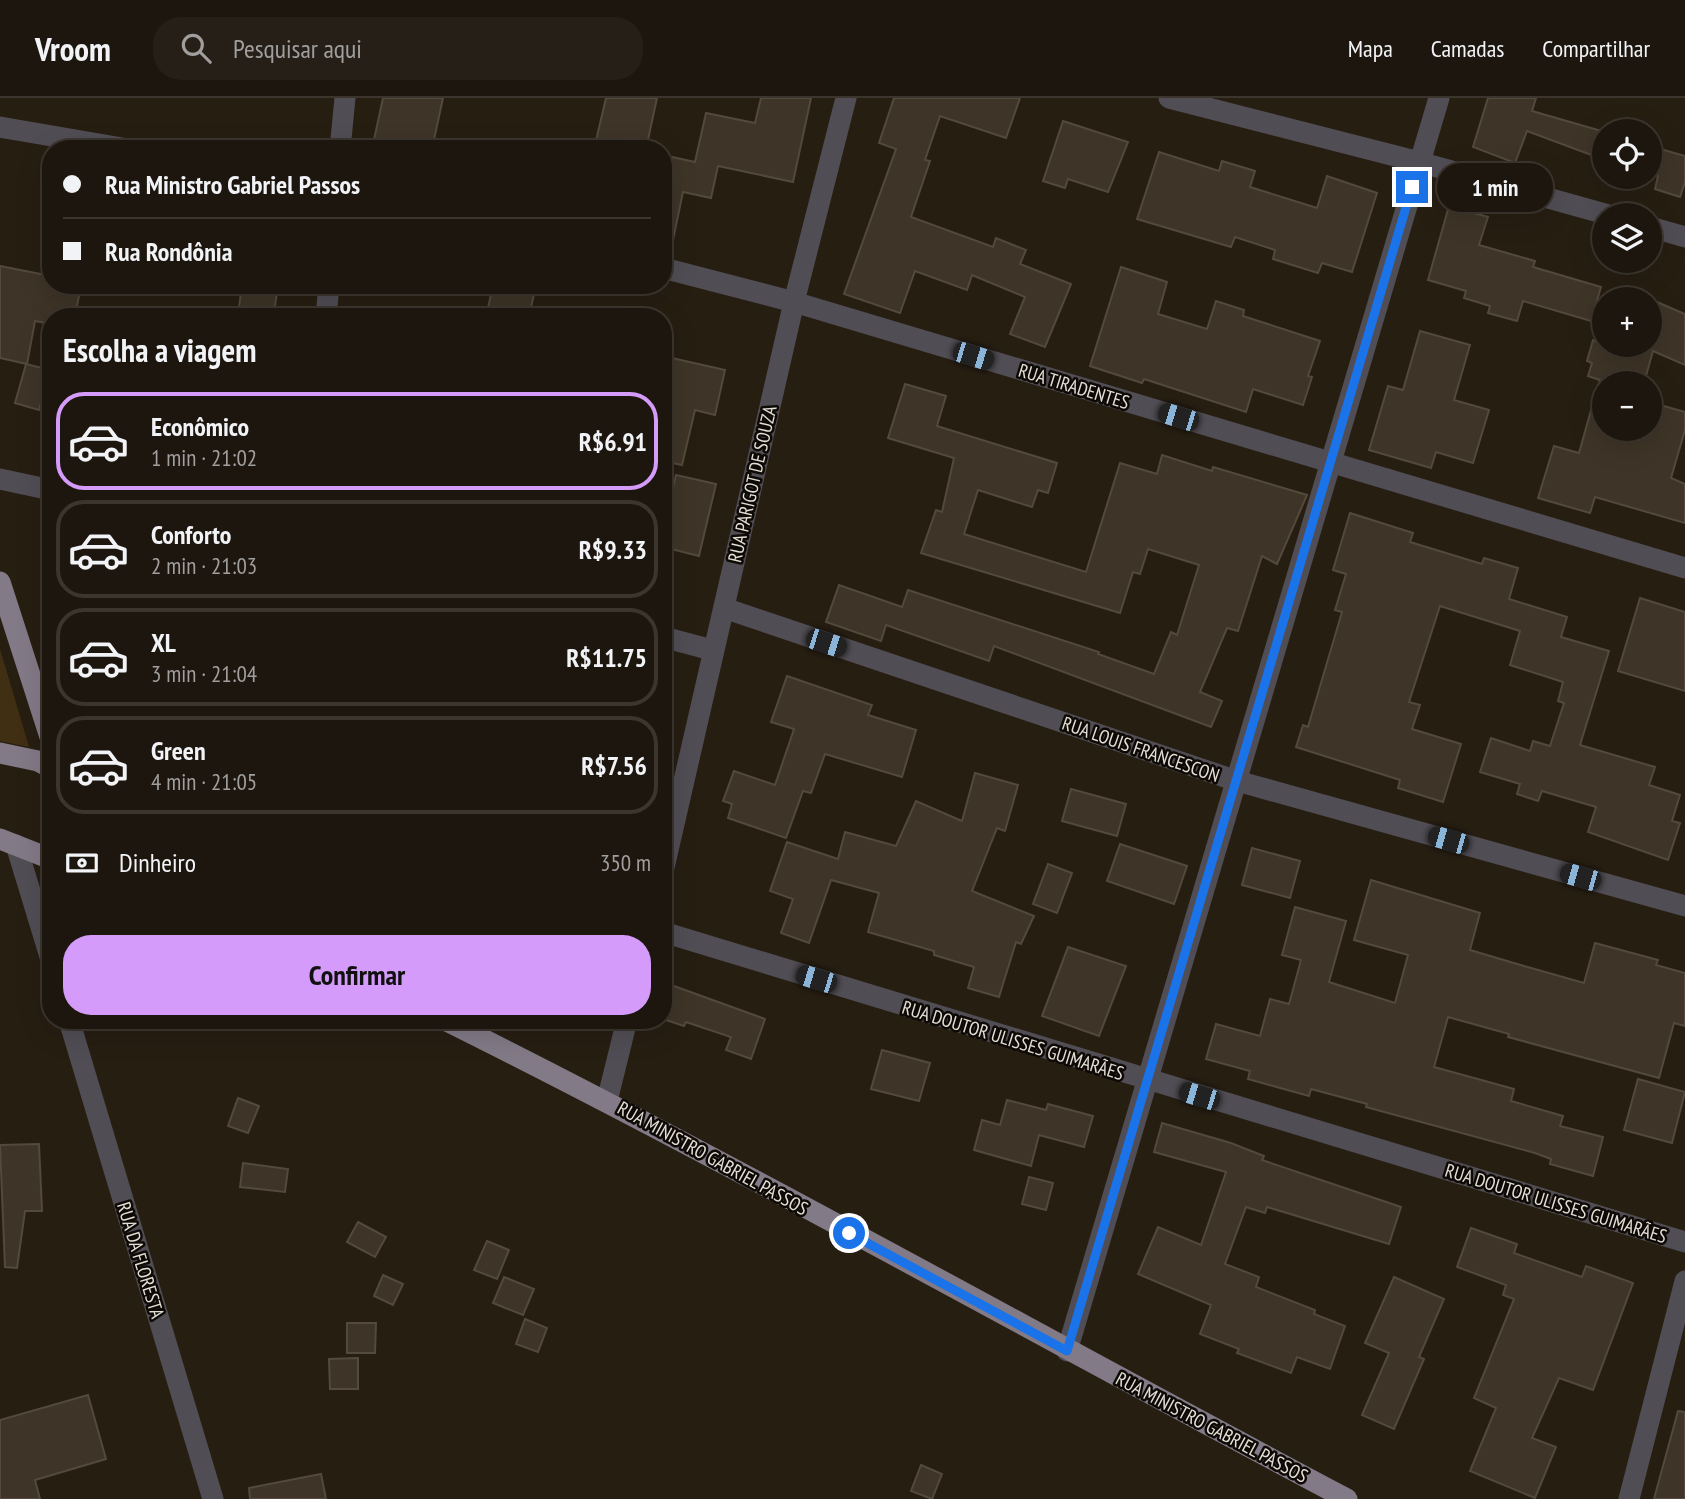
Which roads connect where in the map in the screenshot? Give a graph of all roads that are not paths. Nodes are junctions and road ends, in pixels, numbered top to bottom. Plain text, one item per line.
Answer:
1 (345, 98) edge
2 (846, 98) edge
3 (1169, 98) edge
4 (1439, 98) edge
5 (0, 127) edge
6 (76, 140) edge
7 (341, 140) edge
8 (1419, 162) junction
9 (1592, 211) edge
10 (1662, 230) edge
11 (1685, 237) edge
12 (672, 270) edge
13 (794, 302) junction
14 (1332, 464) junction
15 (0, 479) edge
16 (42, 488) edge
17 (1685, 568) edge
18 (0, 582) edge
19 (724, 608) junction
20 (672, 639) edge
21 (712, 650) junction
22 (42, 712) edge
23 (0, 753) edge
24 (42, 763) edge
25 (1237, 781) junction
26 (672, 831) edge
27 (8, 842) edge
28 (42, 855) edge
29 (1685, 906) edge
30 (42, 935) edge
31 (672, 935) edge
32 (72, 1029) edge
33 (463, 1029) edge
34 (625, 1029) edge
35 (1148, 1081) junction
36 (607, 1101) junction
37 (1685, 1242) edge
38 (1685, 1281) edge
39 (1067, 1351) junction
40 (213, 1499) edge
41 (1348, 1499) edge
42 (1629, 1499) edge

1 - 7 street
2 - 13 street, RUA PARIGOT DE SOUZA
3 - 8 street
4 - 8 street
5 - 6 street
8 - 9 street
8 - 14 street
10 - 11 street
12 - 13 street, RUA TIRADENTES
13 - 14 street, RUA TIRADENTES
13 - 19 street, RUA PARIGOT DE SOUZA
14 - 17 street, RUA TIRADENTES
14 - 25 street
15 - 16 street
18 - 22 main road
19 - 21 street, RUA PARIGOT DE SOUZA
19 - 25 street, RUA LOUIS FRANCESCON
20 - 21 street
21 - 26 street, RUA PARIGOT DE SOUZA
23 - 24 main road
25 - 29 street, RUA LOUIS FRANCESCON
25 - 35 street
27 - 28 main road
27 - 30 street
31 - 35 street, RUA DOUTOR ULISSES GUIMARÃES
32 - 40 street, RUA DA FLORESTA
33 - 36 main road, RUA MINISTRO GABRIEL PASSOS
34 - 36 street
35 - 37 street, RUA DOUTOR ULISSES GUIMARÃES
35 - 39 street
36 - 39 main road, RUA MINISTRO GABRIEL PASSOS
38 - 42 street
39 - 41 main road, RUA MINISTRO GABRIEL PASSOS

